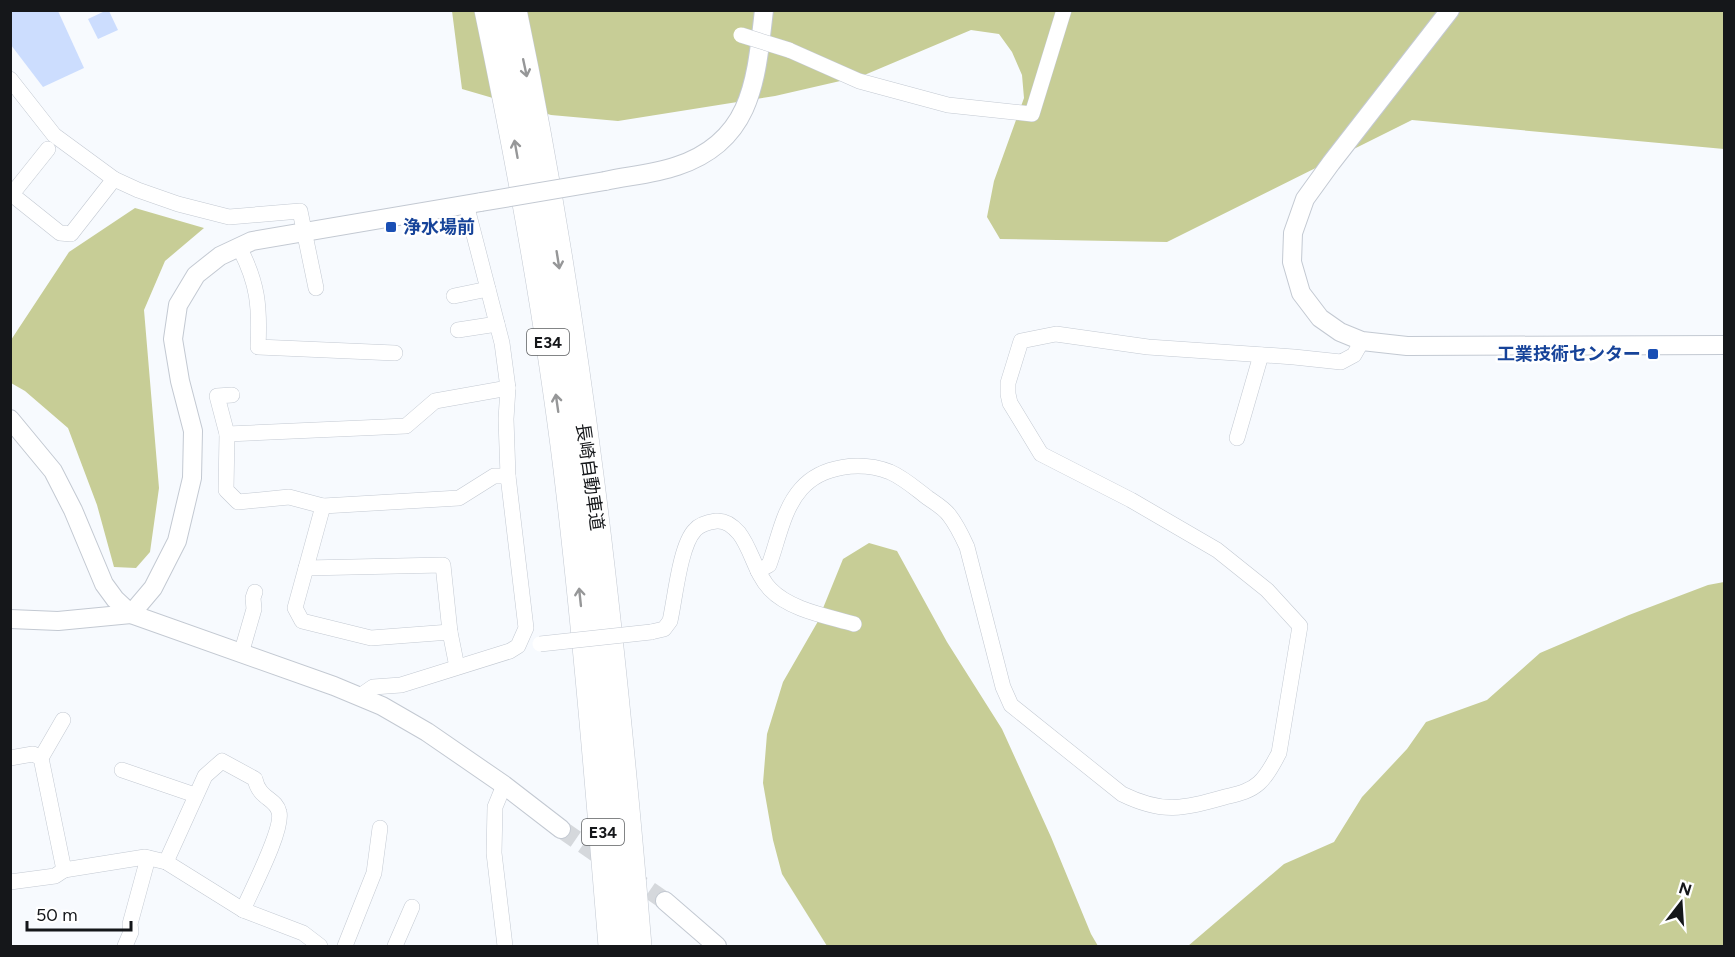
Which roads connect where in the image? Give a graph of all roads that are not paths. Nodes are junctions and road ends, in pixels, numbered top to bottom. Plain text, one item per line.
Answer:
1 (488, 10) edge
2 (513, 10) edge
3 (764, 10) edge
4 (1064, 10) edge
5 (1450, 10) edge
6 (741, 35) dead end
7 (10, 79) edge
8 (48, 149) dead end
9 (114, 179) junction
10 (11, 194) edge
11 (473, 203) junction
12 (306, 231) junction
13 (239, 247) junction
14 (316, 288) dead end
15 (488, 289) junction
16 (454, 296) dead end
17 (497, 324) junction
18 (458, 330) dead end
19 (1362, 341) junction
20 (1725, 345) edge
21 (395, 353) dead end
22 (1261, 355) junction
23 (508, 388) junction
24 (232, 395) dead end
25 (10, 419) edge
26 (227, 434) junction
27 (1237, 438) dead end
28 (508, 476) junction
29 (323, 506) junction
30 (306, 568) junction
31 (758, 571) junction
32 (603, 577) junction
33 (255, 592) dead end
34 (131, 614) junction
35 (10, 619) edge
36 (854, 624) dead end
37 (450, 632) junction
38 (523, 638) junction
39 (241, 654) junction
40 (457, 667) junction
41 (360, 696) junction
42 (592, 717) junction
43 (63, 720) dead end
44 (10, 758) edge
45 (41, 758) junction
46 (122, 770) dead end
47 (504, 785) junction
48 (195, 795) junction
49 (380, 828) dead end
50 (561, 829) tunnel mouth
51 (148, 858) junction
52 (166, 862) junction
53 (64, 870) junction
54 (10, 882) edge
55 (665, 901) tunnel mouth
56 (412, 907) dead end
57 (243, 910) junction
58 (712, 945) edge
59 (125, 946) edge
60 (320, 946) edge
61 (345, 946) edge
62 (395, 946) edge
63 (505, 946) edge
64 (593, 946) edge
65 (612, 946) edge
66 (638, 946) edge
67 (656, 946) edge

42 -> 1 highway, 長崎自動車道 / E34
2 -> 32 highway, 長崎自動車道 / E34
3 - 11 street, bridge
4 - 6 street, bridge
5 - 19 street
7 - 9 street
8 - 10 street
9 - 10 street
9 - 12 street
11 - 12 street
11 - 15 street
12 - 13 street
12 - 14 street
13 - 21 street
13 - 34 street
15 - 16 street
15 - 17 street
17 - 18 street
17 - 23 street
19 - 20 street
19 - 22 street
22 - 27 street
22 - 31 street
23 - 26 street
23 - 28 street
24 - 26 street
25 - 34 street
26 - 29 street
28 - 29 street
28 - 38 street
29 - 30 street
30 - 37 street
30 - 37 street
31 - 36 street
31 - 38 street, bridge
32 - 66 highway, 長崎自動車道 / E34
32 - 67 highway
33 - 39 street
34 - 35 street
34 - 39 street
37 - 40 street
38 - 40 street
39 - 41 street
40 - 41 street
41 - 47 street
42 - 64 highway
42 - 65 highway, 長崎自動車道 / E34
43 - 45 street
44 - 45 street
45 - 53 street
46 - 48 street
47 - 50 street
47 - 63 street
48 - 52 street
48 - 57 street
49 - 61 street
51 - 52 street
51 - 53 street
51 - 59 street
52 - 57 street
53 - 54 street
55 - 58 street
56 - 62 street
57 - 60 street

